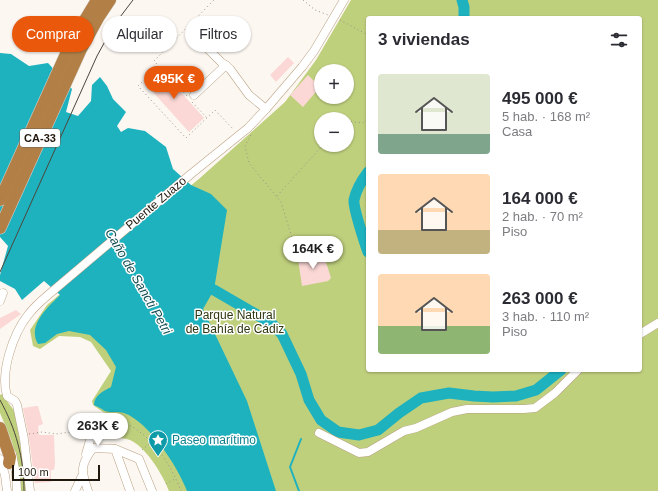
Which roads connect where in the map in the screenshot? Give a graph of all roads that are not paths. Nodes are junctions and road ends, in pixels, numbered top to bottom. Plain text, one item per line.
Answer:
1 (97, 0) edge
2 (110, 0) edge
3 (344, 0) edge
4 (90, 16) edge
5 (94, 23) edge
6 (73, 52) edge
7 (73, 52) edge
8 (212, 52) edge
9 (226, 65) junction
10 (194, 95) dead end
11 (266, 109) junction
12 (0, 200) edge
13 (0, 228) edge
14 (3, 293) dead end
15 (0, 301) edge
16 (658, 323) edge
17 (642, 333) edge
18 (3, 367) edge
19 (576, 372) edge
20 (0, 419) edge
21 (0, 428) edge
22 (93, 430) road end
23 (319, 433) dead end
24 (0, 443) edge
25 (115, 449) junction
26 (12, 450) joint
27 (85, 459) junction
28 (4, 461) edge
29 (82, 476) junction
30 (7, 491) edge
31 (12, 491) edge
32 (17, 491) edge
33 (30, 491) edge
34 (75, 491) edge
35 (88, 491) edge
36 (130, 491) edge
37 (152, 491) edge

1 - 4 highway, CA-33
2 - 5 highway, CA-33
3 - 11 street, Puente Zuazo
6 - 12 highway, CA-33
7 - 13 highway, CA-33
8 - 9 street
9 - 10 street
9 - 11 street
11 - 18 street, Puente Zuazo
14 - 15 street
16 - 17 street
18 - 33 street, Puente Zuazo
19 - 23 street
20 - 26 highway
21 - 28 highway
22 - 27 street
24 - 28 highway
25 - 27 street
25 - 36 street
25 - 37 street
26 - 32 street
27 - 29 street
28 - 30 street
28 - 31 street
29 - 34 street
29 - 35 street

